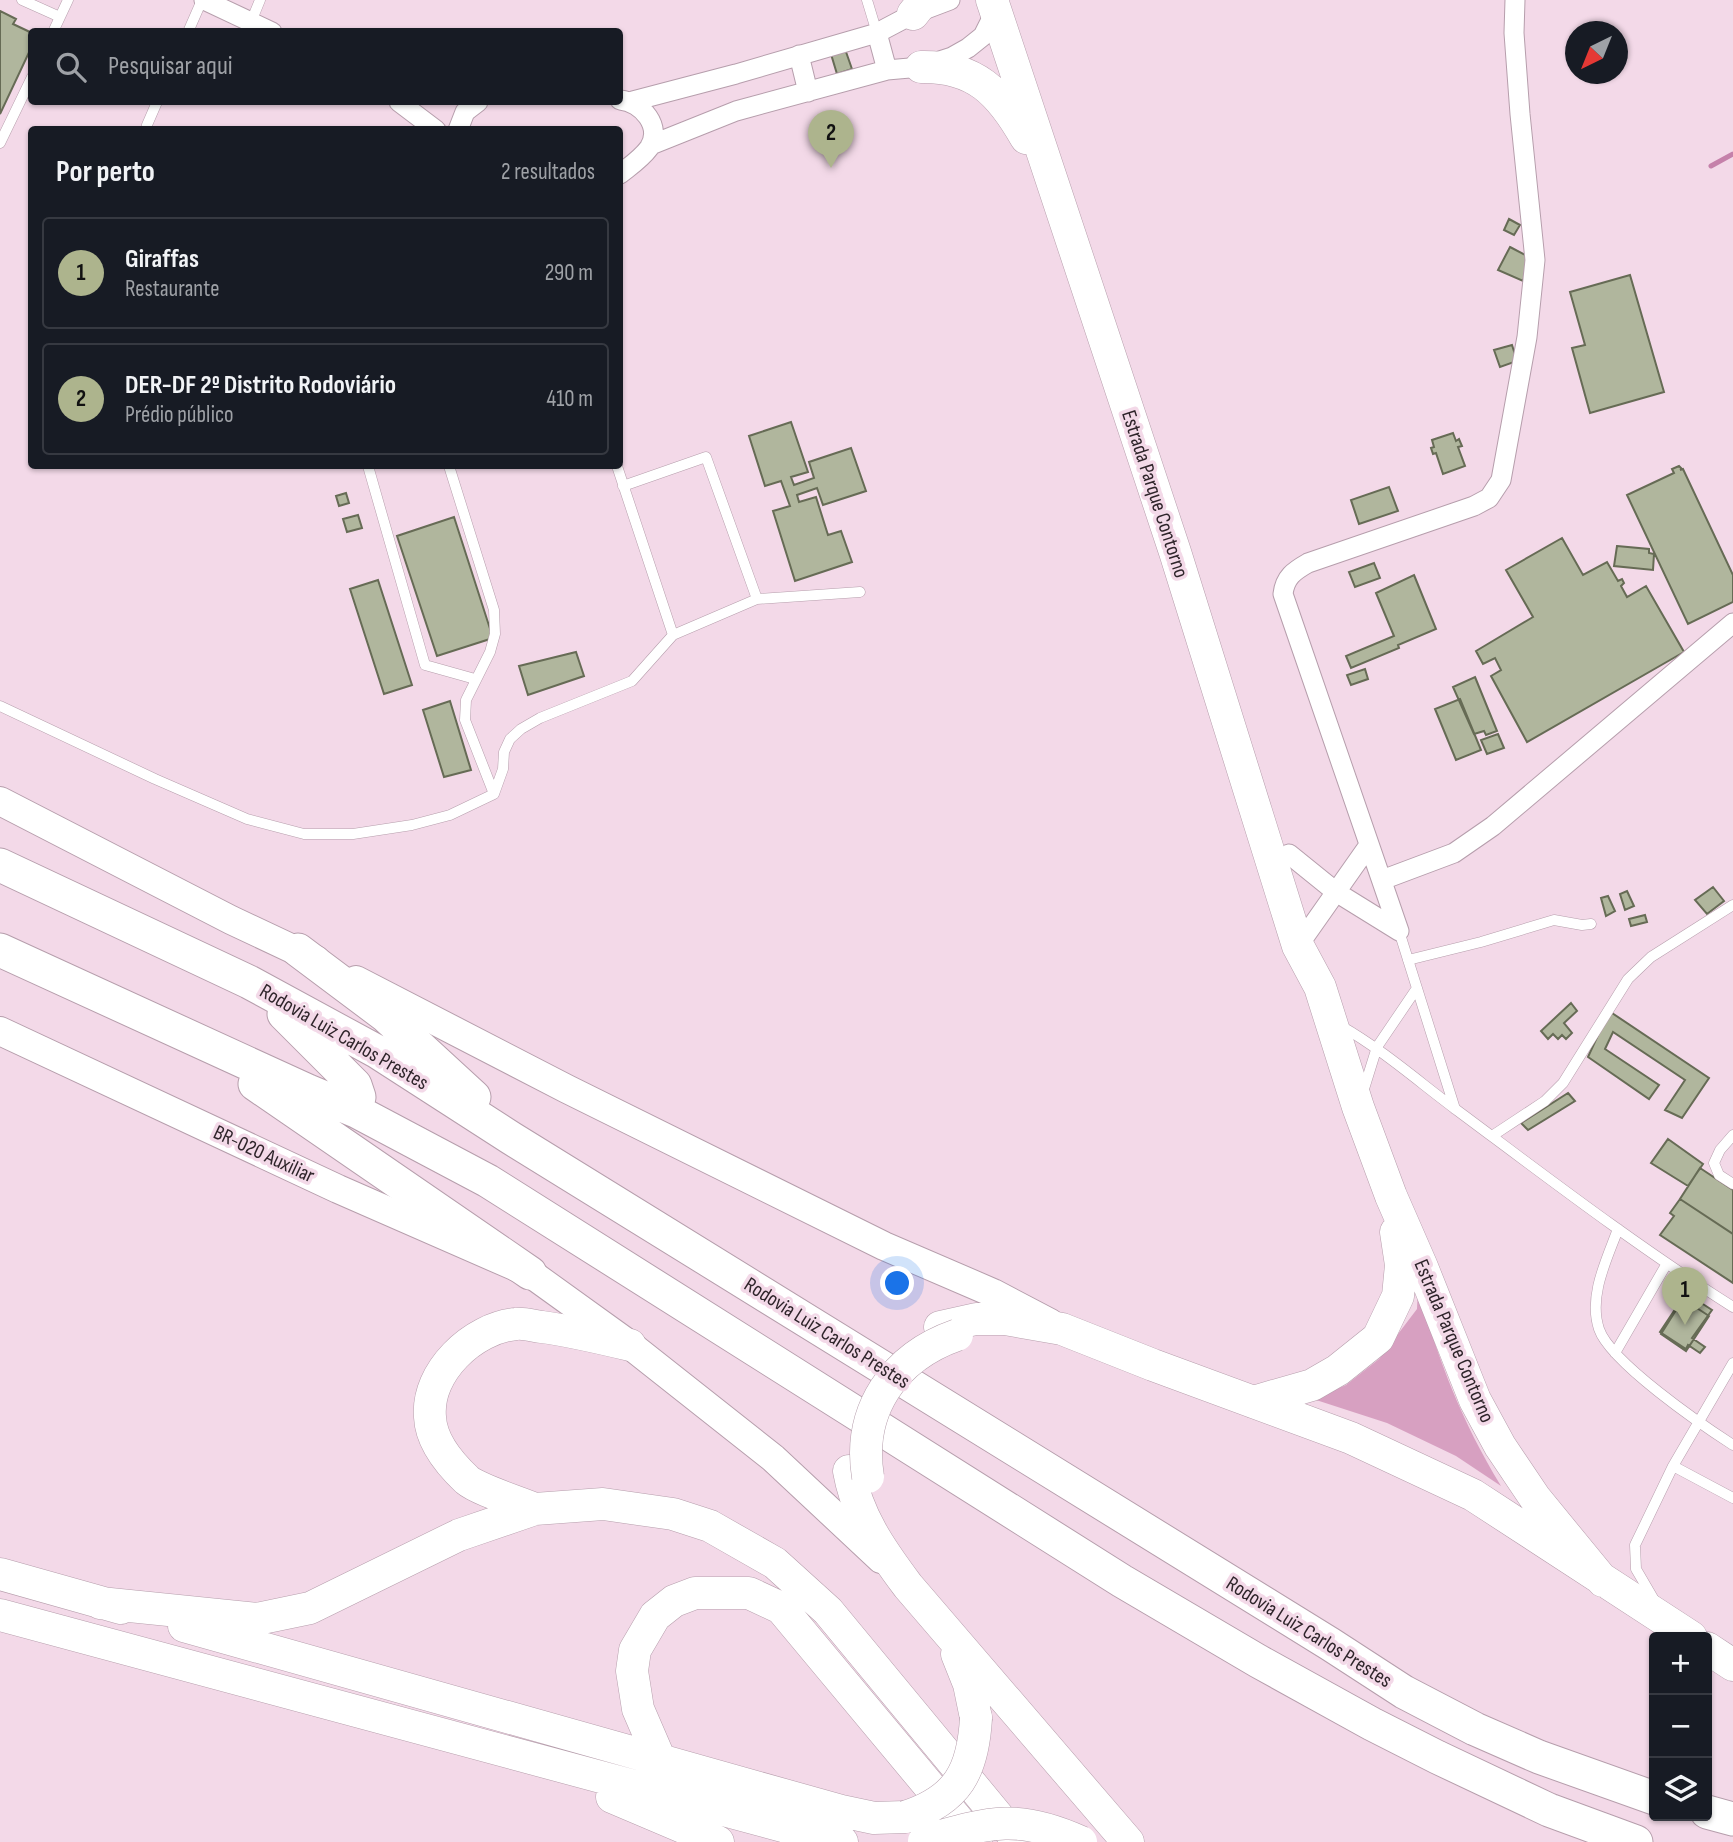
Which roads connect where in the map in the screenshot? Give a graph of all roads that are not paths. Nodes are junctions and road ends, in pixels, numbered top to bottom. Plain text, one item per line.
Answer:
1 (22, 0) edge
2 (68, 0) edge
3 (203, 0) edge
4 (260, 0) edge
5 (867, 0) edge
6 (950, 0) edge
7 (1515, 0) edge
8 (994, 2) edge
9 (919, 7) edge
10 (60, 17) junction
11 (251, 22) junction
12 (55, 28) edge
13 (190, 28) edge
14 (264, 28) edge
15 (877, 33) junction
16 (799, 55) junction
17 (921, 67) junction
18 (887, 69) junction
19 (28, 85) edge
20 (808, 92) junction
21 (626, 100) edge
22 (156, 105) edge
23 (403, 105) edge
24 (473, 105) edge
25 (147, 125) dead end
26 (431, 126) edge
27 (460, 126) edge
28 (0, 143) edge
29 (651, 145) junction
30 (623, 172) edge
31 (1057, 194) junction
32 (369, 469) edge
33 (450, 469) edge
34 (618, 469) edge
35 (623, 486) junction
36 (860, 592) dead end
37 (757, 598) junction
38 (1733, 623) edge
39 (673, 635) junction
40 (475, 679) junction
41 (0, 706) edge
42 (494, 794) junction
43 (0, 801) edge
44 (1369, 845) junction
45 (1289, 854) junction
46 (0, 865) edge
47 (1382, 880) junction
48 (1336, 892) junction
49 (1733, 905) edge
50 (1591, 923) dead end
51 (1399, 931) junction
52 (1304, 938) junction
53 (0, 950) edge
54 (298, 950) junction
55 (1408, 960) junction
56 (249, 982) junction
57 (1417, 988) junction
58 (1331, 1020) junction
59 (175, 1029) junction
60 (0, 1031) edge
61 (1377, 1047) junction
62 (1358, 1107) junction
63 (1455, 1110) junction
64 (356, 1111) junction
65 (1733, 1135) edge
66 (1492, 1136) junction
67 (511, 1138) junction
68 (1733, 1185) edge
69 (1391, 1196) junction
70 (1618, 1229) junction
71 (1666, 1265) junction
72 (530, 1273) junction
73 (1733, 1307) edge
74 (1062, 1329) junction
75 (948, 1331) junction
76 (631, 1345) junction
77 (1615, 1353) junction
78 (1733, 1363) edge
79 (1153, 1365) junction
80 (1253, 1402) junction
81 (1697, 1422) junction
82 (1733, 1445) edge
83 (1673, 1466) junction
84 (858, 1474) junction
85 (1733, 1498) edge
86 (536, 1509) junction
87 (0, 1574) edge
88 (1603, 1581) junction
89 (908, 1586) junction
90 (100, 1603) junction
91 (0, 1615) edge
92 (1664, 1619) junction
93 (944, 1627) junction
94 (1684, 1632) edge
95 (1008, 1702) junction
96 (504, 1752) junction
97 (660, 1760) junction
98 (1649, 1796) edge
99 (1712, 1813) edge
100 (1733, 1819) edge
101 (916, 1833) edge
102 (718, 1842) edge
103 (842, 1842) edge
104 (976, 1842) edge
105 (1019, 1842) edge
106 (1081, 1842) edge
107 (1128, 1842) edge
108 (1636, 1842) edge

1 - 10 lane
2 - 10 lane
3 - 11 street
3 - 13 lane
4 - 11 lane
5 - 15 lane
6 - 9 street
7 - 44 street
8 - 17 street
8 - 31 main road, Estrada Parque Contorno
8 - 45 main road, Estrada Parque Contorno
9 - 15 street
10 - 12 lane
11 - 14 street
15 - 16 street
15 - 18 street
16 - 20 street
16 - 21 street
17 - 18 street
17 - 31 main road
18 - 20 street
19 - 28 lane
20 - 29 street
21 - 29 street
22 - 25 lane
23 - 26 street
24 - 27 street
29 - 30 street
31 - 52 main road, Estrada Parque Contorno
32 - 40 lane
33 - 40 lane
34 - 35 lane
35 - 37 lane
35 - 39 lane
36 - 37 lane
37 - 39 lane
38 - 47 street
39 - 42 lane
40 - 42 lane
41 - 42 lane
43 - 54 main road
44 - 47 street
44 - 48 street
45 - 48 street
45 - 52 main road, Estrada Parque Contorno
46 - 56 highway, Rodovia Luiz Carlos Prestes
47 - 51 street
48 - 51 street
48 - 52 street
49 - 66 lane
50 - 55 lane
51 - 55 lane
52 - 58 main road, Estrada Parque Contorno
53 - 59 highway
54 - 67 highway
54 - 74 main road
55 - 57 lane
56 - 64 highway
56 - 67 highway, Rodovia Luiz Carlos Prestes
57 - 61 lane
57 - 63 lane
58 - 61 lane
58 - 62 main road, Estrada Parque Contorno
59 - 64 highway
59 - 72 highway
60 - 72 main road, BR-020 Auxiliar
61 - 62 lane
61 - 63 lane
62 - 69 main road, Estrada Parque Contorno
63 - 66 lane
64 - 108 highway
65 - 68 lane
66 - 70 lane
67 - 98 highway, Rodovia Luiz Carlos Prestes
69 - 80 main road, Estrada Parque Contorno
69 - 88 main road, Estrada Parque Contorno
70 - 71 lane
70 - 77 lane
71 - 73 lane
71 - 77 lane
72 - 76 main road, BR-020 Auxiliar
74 - 75 main road
74 - 79 main road
75 - 79 main road
75 - 84 main road
76 - 86 main road
76 - 89 main road, BR-020 Auxiliar
77 - 81 lane
78 - 81 lane
79 - 80 main road
80 - 88 main road
81 - 82 lane
81 - 83 lane
83 - 85 lane
83 - 92 lane
84 - 89 main road
84 - 95 main road
86 - 90 main road
86 - 105 main road
87 - 90 main road
88 - 92 main road
89 - 93 main road
90 - 97 main road
91 - 96 main road
92 - 94 main road
93 - 95 main road
93 - 101 main road, bridge
95 - 107 main road
96 - 102 main road
96 - 103 main road
97 - 101 main road
97 - 104 main road
99 - 100 highway
101 - 106 main road, bridge

